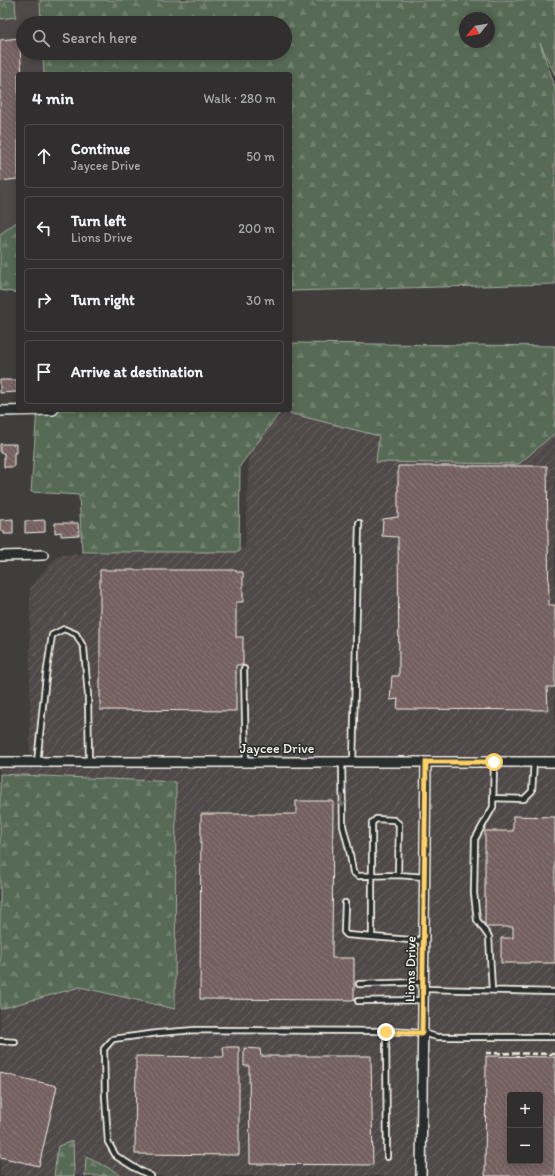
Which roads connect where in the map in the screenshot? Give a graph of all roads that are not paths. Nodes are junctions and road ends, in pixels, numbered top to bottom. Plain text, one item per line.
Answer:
1 (0, 411) edge
2 (16, 411) edge
3 (359, 523) dead end
4 (0, 556) edge
5 (43, 556) dead end
6 (244, 669) dead end
7 (0, 762) edge
8 (246, 762) junction
9 (342, 762) junction
10 (353, 762) junction
11 (426, 762) junction
12 (494, 762) junction
13 (534, 762) junction
14 (555, 762) edge
15 (37, 763) junction
16 (89, 763) junction
17 (493, 798) junction
18 (398, 875) junction
19 (372, 876) junction
20 (425, 877) junction
21 (344, 903) dead end
22 (372, 937) junction
23 (424, 941) junction
24 (359, 984) dead end
25 (423, 985) junction
26 (492, 990) junction
27 (555, 992) edge
28 (423, 1000) junction
29 (358, 1001) dead end
30 (386, 1032) junction
31 (422, 1033) junction
32 (555, 1037) edge
33 (0, 1041) edge
34 (15, 1042) dead end
35 (387, 1157) dead end
36 (151, 1176) edge
37 (421, 1176) edge

1 - 2 street
3 - 10 lane
4 - 5 street
6 - 8 lane
7 - 15 street, Jaycee Drive
8 - 9 street, Jaycee Drive
8 - 16 street, Jaycee Drive
9 - 10 street, Jaycee Drive
9 -> 19 lane
10 - 11 street, Jaycee Drive
11 - 12 street, Jaycee Drive
11 - 20 street, Lions Drive
12 - 13 street, Jaycee Drive
12 - 17 lane
13 - 14 street, Jaycee Drive
13 - 17 lane
15 - 16 street, Jaycee Drive
15 - 16 lane
17 - 26 lane
18 - 19 lane
18 - 19 lane
18 - 20 lane
19 - 22 lane
20 - 23 street, Lions Drive
21 - 22 lane
22 - 23 lane
23 - 25 street, Lions Drive
24 - 25 lane
25 - 26 lane
25 - 28 street, Lions Drive
26 - 27 lane
28 - 29 lane
28 - 31 street, Lions Drive
30 - 31 lane
30 - 35 lane
30 - 36 lane
31 - 32 lane
31 - 37 street, Lions Drive
33 - 34 lane

